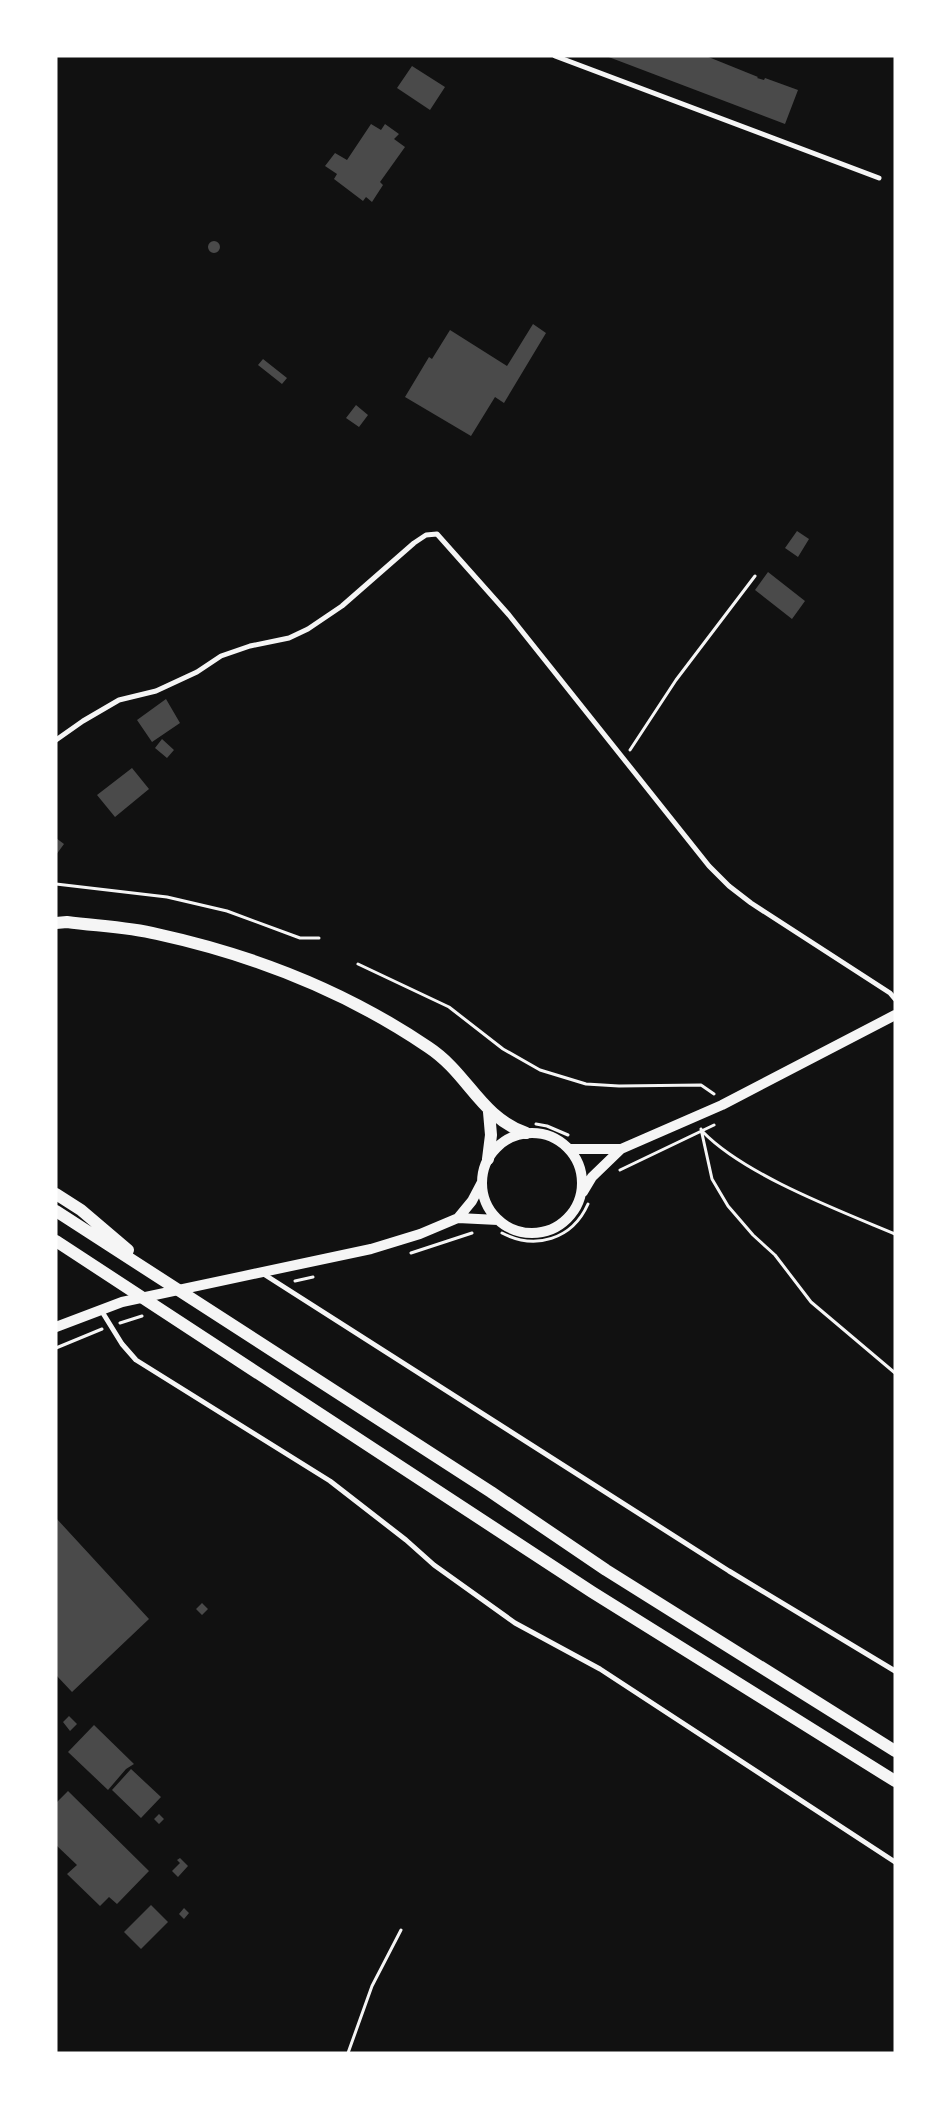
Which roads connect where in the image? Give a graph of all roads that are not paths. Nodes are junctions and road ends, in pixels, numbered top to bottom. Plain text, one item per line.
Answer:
1 (557, 57) edge
2 (879, 178) dead end
3 (56, 740) edge
4 (60, 923) edge
5 (895, 999) edge
6 (895, 1015) edge
7 (488, 1112) junction
8 (529, 1128) junction
9 (569, 1149) junction
10 (621, 1149) junction
11 (488, 1159) junction
12 (482, 1182) junction
13 (56, 1194) edge
14 (581, 1195) junction
15 (56, 1211) edge
16 (458, 1218) junction
17 (498, 1220) junction
18 (56, 1241) edge
19 (262, 1273) junction
20 (162, 1279) junction
21 (101, 1309) junction
22 (56, 1327) edge
23 (895, 1671) edge
24 (895, 1751) edge
25 (895, 1781) edge
26 (895, 1862) edge

1 - 2 street
3 - 5 street
4 - 7 highway
6 - 10 main road
7 - 8 highway
7 - 11 highway
8 - 9 main road
8 - 11 main road
9 - 10 main road
9 - 14 main road
10 - 14 main road
11 - 12 main road
12 - 16 main road
12 - 17 main road
13 - 20 highway
14 - 17 main road
15 - 20 highway
16 - 17 main road
16 - 19 main road
18 - 25 highway
19 - 21 main road
19 - 23 street
20 - 24 highway
21 - 22 main road
21 - 26 street

